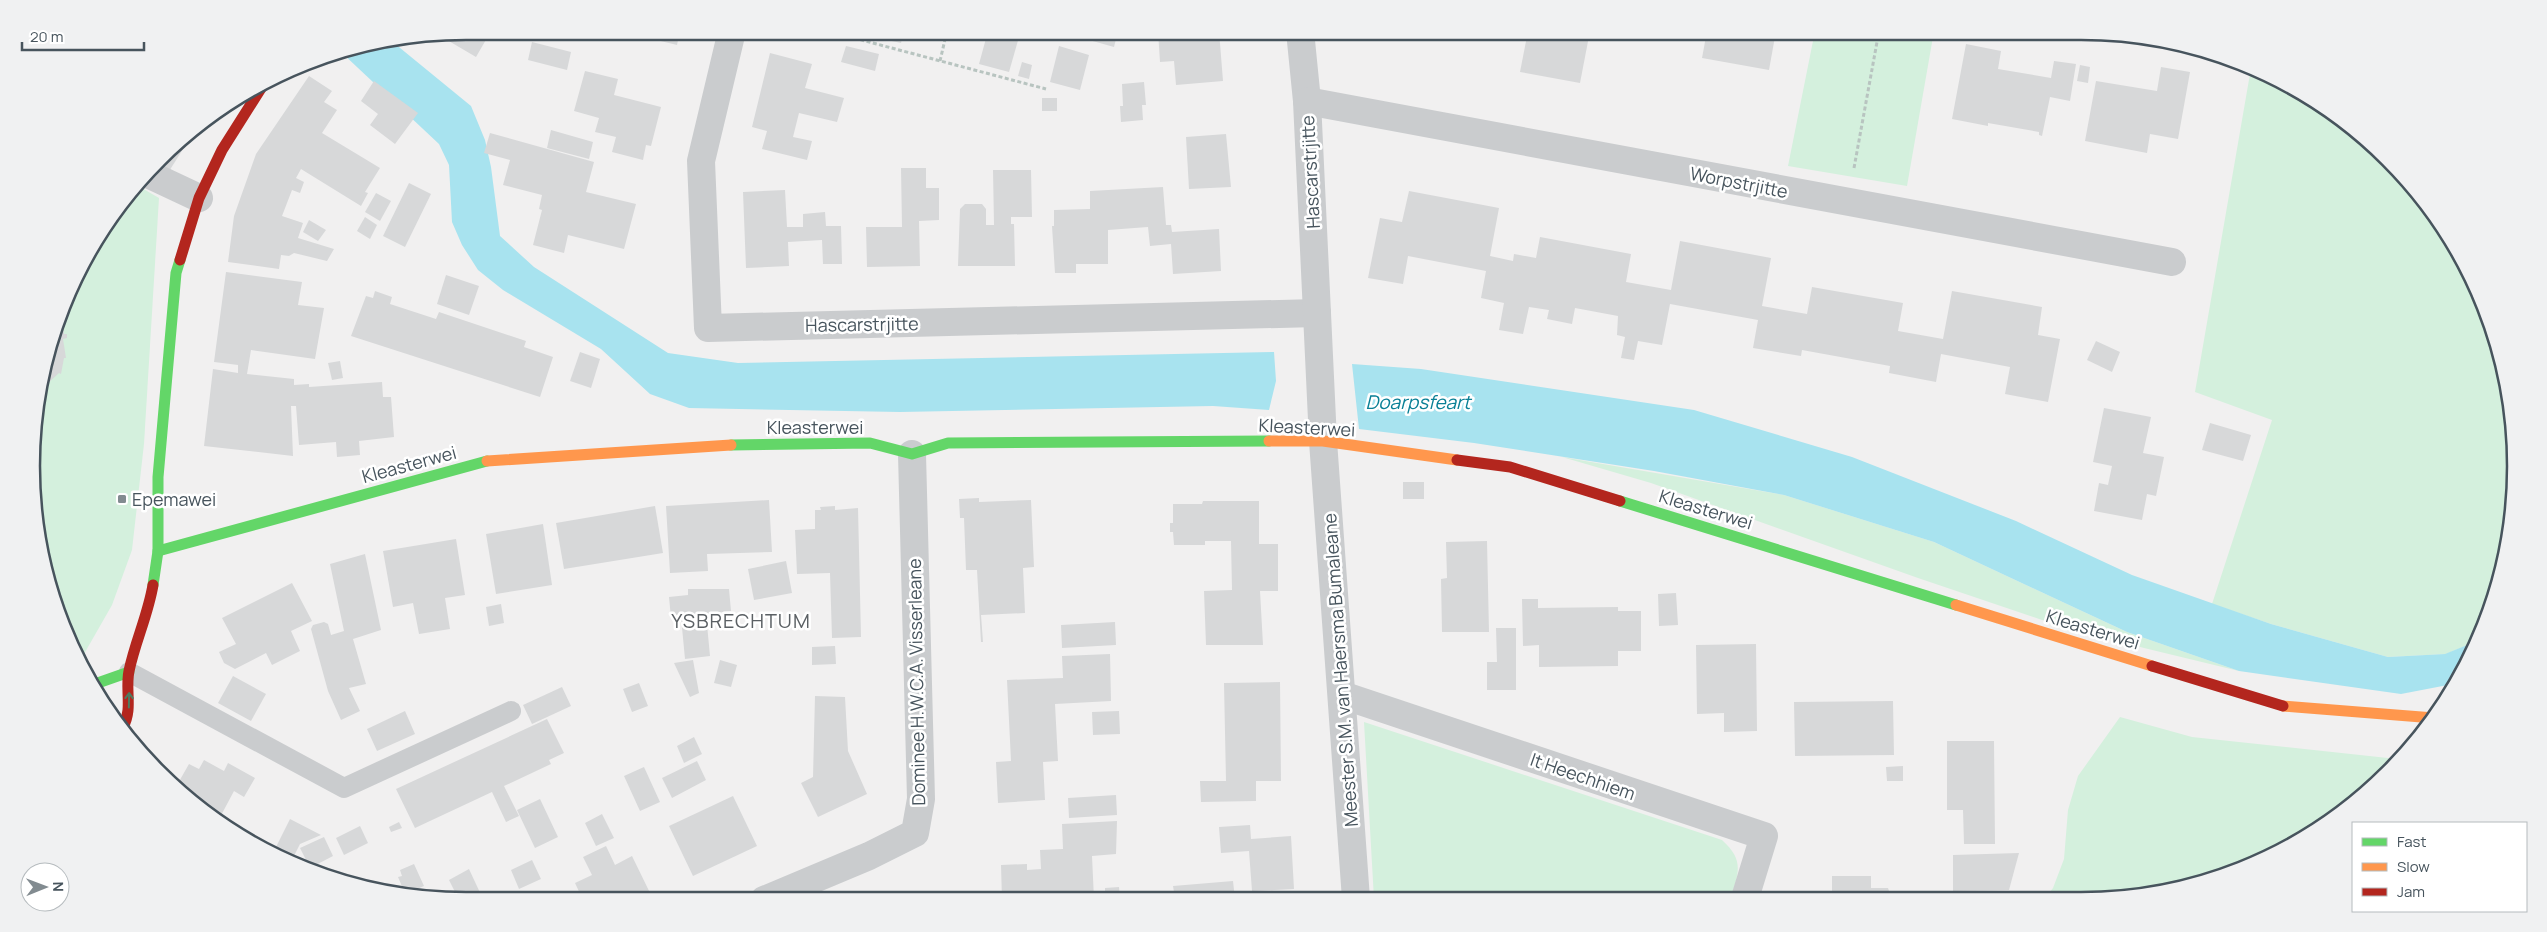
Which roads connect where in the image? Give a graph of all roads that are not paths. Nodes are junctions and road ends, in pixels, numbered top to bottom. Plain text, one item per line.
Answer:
1 (730, 40) edge
2 (1301, 40) edge
3 (257, 95) edge
4 (1307, 101) junction
5 (154, 177) edge
6 (199, 198) junction
7 (2172, 262) dead end
8 (1317, 313) junction
9 (1323, 441) junction
10 (912, 454) junction
11 (158, 551) junction
12 (129, 672) junction
13 (99, 682) edge
14 (1342, 695) junction
15 (510, 710) dead end
16 (2425, 717) edge
17 (126, 722) edge
18 (783, 892) edge
19 (1356, 892) edge
20 (1748, 892) edge

1 - 8 street, Hascarstrjitte
2 - 4 street, Hascarstrjitte
3 - 6 street
4 - 7 street, Worpstrjitte
4 - 8 street, Hascarstrjitte
5 - 6 street
6 - 11 street
8 - 9 street, Hascarstrjitte
9 - 10 street, Kleasterwei
9 - 14 street, Meester S.M. van Haersma Bumaleane
9 - 16 street, Kleasterwei
10 - 11 street, Kleasterwei
10 - 18 street, Dominee H.W.C.A. Visserleane
11 - 12 street
12 - 13 street
12 - 15 lane
17 -> 12 street
14 - 19 street, Meester S.M. van Haersma Bumaleane
14 - 20 street, It Heechhiem

